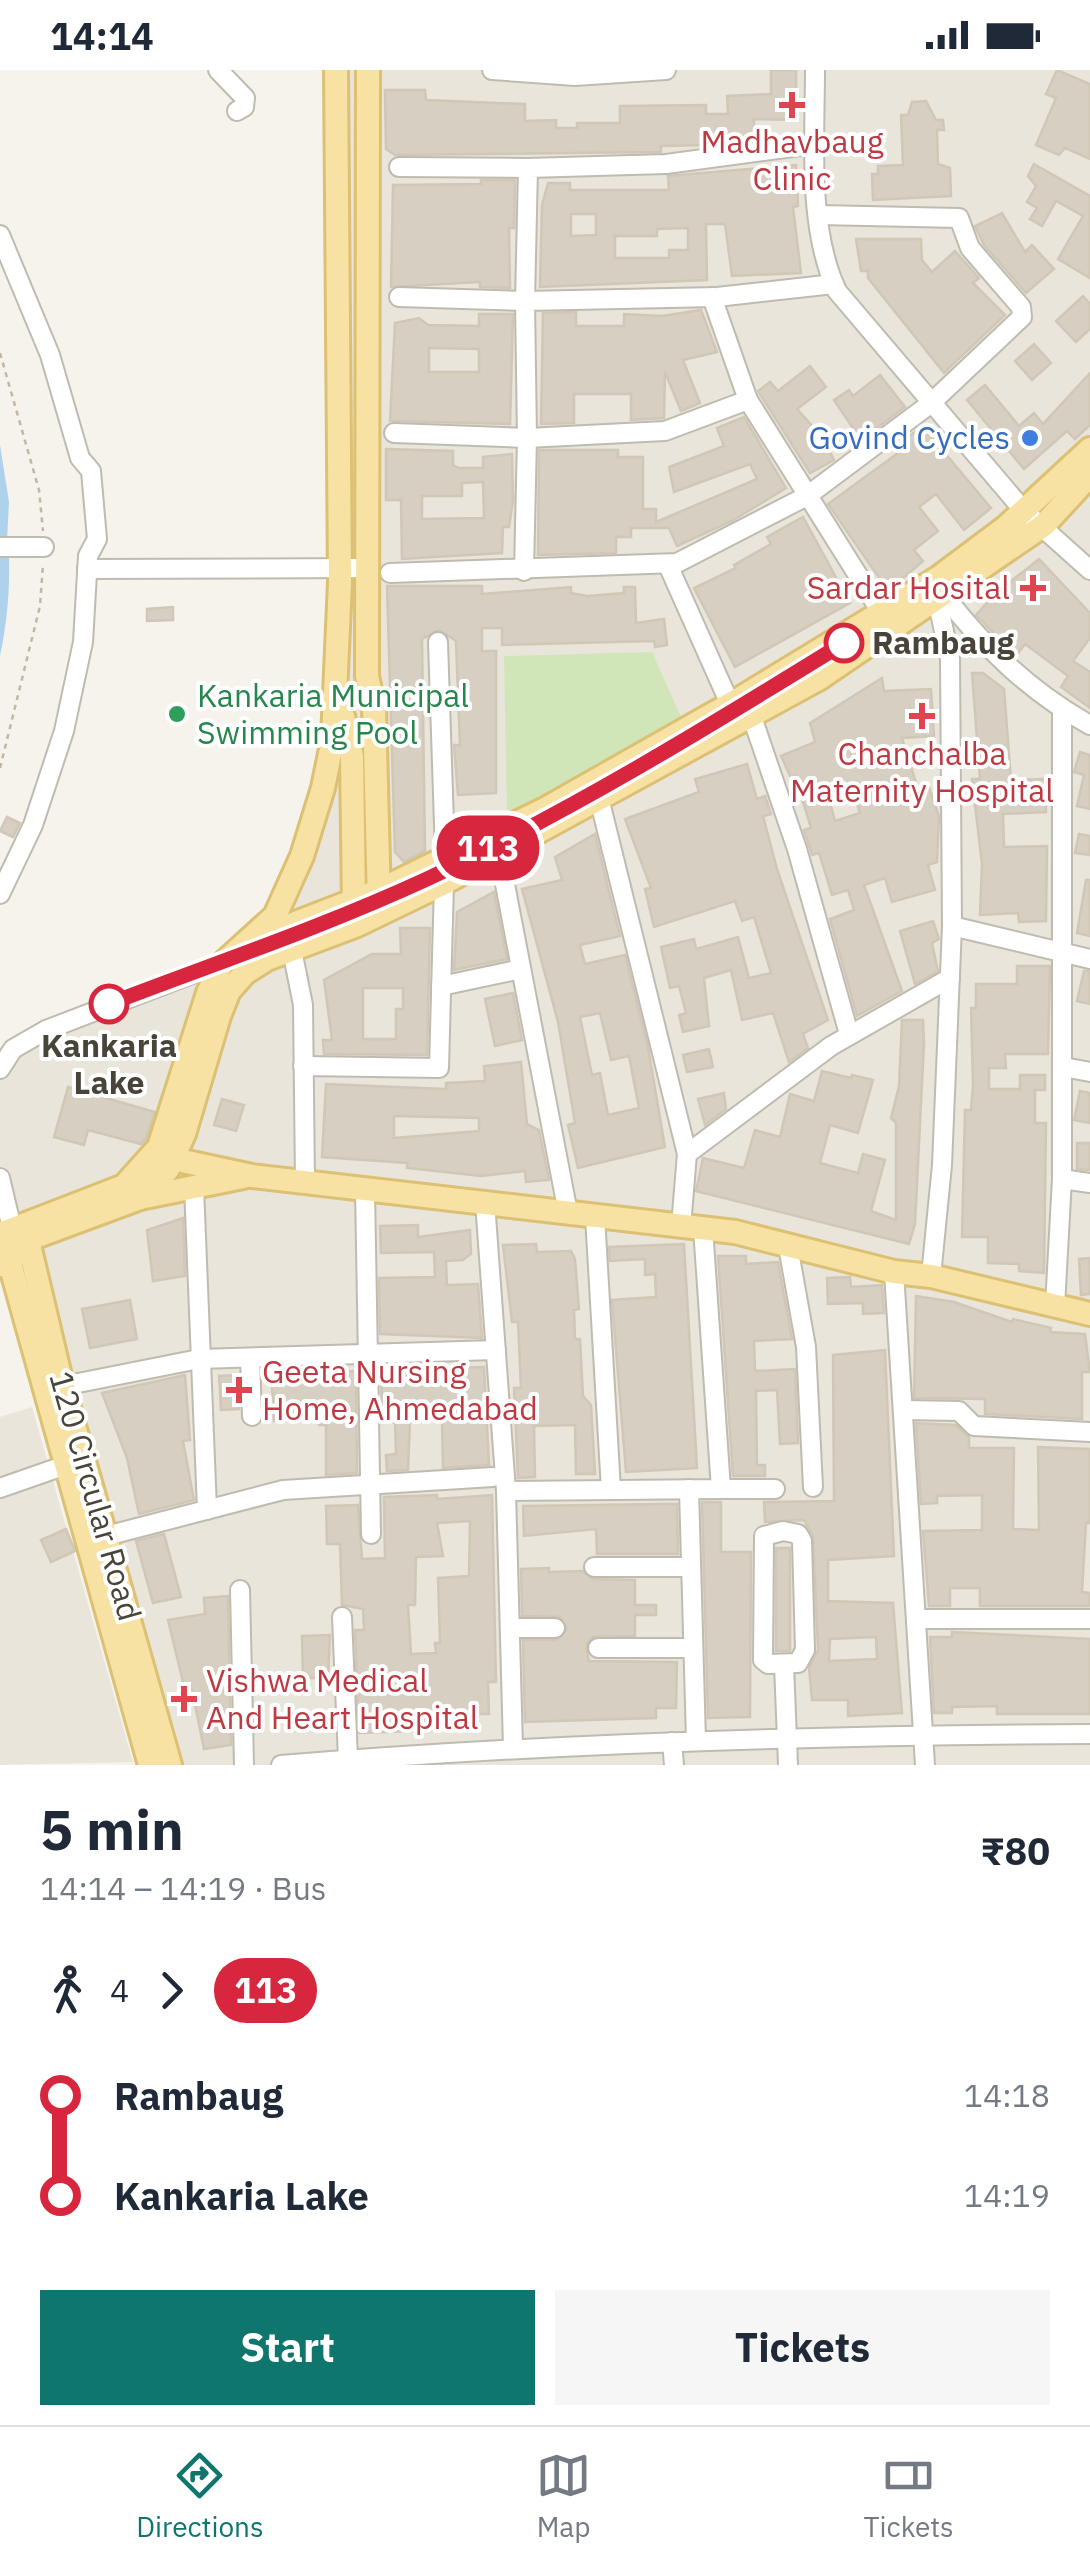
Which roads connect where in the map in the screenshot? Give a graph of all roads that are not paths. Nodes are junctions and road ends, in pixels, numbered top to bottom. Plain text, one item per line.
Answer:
1 (218, 70) edge
2 (336, 70) edge
3 (368, 70) edge
4 (492, 70) edge
5 (666, 70) edge
6 (815, 70) edge
7 (237, 111) dead end
8 (816, 144) junction
9 (400, 168) dead end
10 (528, 168) junction
11 (819, 215) junction
12 (0, 235) edge
13 (834, 284) junction
14 (399, 297) dead end
15 (712, 298) junction
16 (525, 301) junction
17 (748, 400) junction
18 (930, 404) junction
19 (394, 433) dead end
20 (526, 438) junction
21 (1090, 449) edge
22 (1090, 460) edge
23 (1090, 475) edge
24 (807, 496) junction
25 (1033, 517) junction
26 (0, 547) edge
27 (44, 547) dead end
28 (668, 565) junction
29 (340, 568) junction
30 (87, 569) junction
31 (378, 570) junction
32 (524, 570) junction
33 (1090, 570) edge
34 (940, 596) junction
35 (879, 616) junction
36 (438, 642) dead end
37 (367, 667) junction
38 (338, 678) junction
39 (740, 709) junction
40 (1062, 710) junction
41 (1090, 725) edge
42 (599, 798) junction
43 (499, 853) junction
44 (446, 855) junction
45 (444, 883) junction
46 (0, 894) edge
47 (367, 906) junction
48 (952, 926) junction
49 (251, 940) junction
50 (292, 950) junction
51 (1065, 953) junction
52 (1090, 959) edge
53 (221, 965) junction
54 (521, 969) junction
55 (950, 978) junction
56 (441, 986) junction
57 (849, 1034) junction
58 (303, 1066) junction
59 (1063, 1067) junction
60 (0, 1069) edge
61 (1090, 1072) edge
62 (166, 1153) junction
63 (687, 1154) junction
64 (252, 1176) junction
65 (0, 1178) edge
66 (1062, 1179) junction
67 (305, 1182) junction
68 (1090, 1183) edge
69 (194, 1187) junction
70 (366, 1189) junction
71 (140, 1198) junction
72 (486, 1202) junction
73 (568, 1213) junction
74 (594, 1216) junction
75 (692, 1227) junction
76 (11, 1242) edge
77 (788, 1246) junction
78 (894, 1272) junction
79 (931, 1276) junction
80 (1055, 1306) junction
81 (1090, 1314) edge
82 (496, 1350) junction
83 (370, 1355) junction
84 (250, 1358) junction
85 (199, 1359) junction
86 (63, 1386) junction
87 (903, 1410) junction
88 (252, 1416) dead end
89 (1090, 1432) edge
90 (66, 1466) junction
91 (500, 1484) junction
92 (372, 1486) junction
93 (813, 1487) dead end
94 (0, 1488) edge
95 (689, 1489) junction
96 (721, 1489) junction
97 (775, 1489) dead end
98 (612, 1490) junction
99 (206, 1510) junction
100 (371, 1534) dead end
101 (106, 1536) junction
102 (594, 1567) dead end
103 (689, 1567) junction
104 (240, 1590) dead end
105 (342, 1617) dead end
106 (916, 1619) junction
107 (1090, 1619) edge
108 (511, 1628) junction
109 (556, 1628) dead end
110 (598, 1648) dead end
111 (690, 1648) junction
112 (784, 1666) junction
113 (924, 1734) junction
114 (1090, 1734) edge
115 (786, 1736) junction
116 (696, 1741) junction
117 (672, 1742) junction
118 (562, 1745) junction
119 (514, 1748) junction
120 (464, 1758) edge
121 (348, 1760) junction
122 (150, 1765) edge
123 (160, 1765) edge
124 (170, 1765) edge
125 (244, 1765) edge
126 (280, 1765) edge
127 (564, 1765) edge
128 (674, 1765) edge
129 (788, 1765) edge
130 (925, 1765) edge

1 - 7 street
2 - 29 main road
3 - 31 main road
4 - 5 street
6 - 8 street
8 - 10 street
8 - 11 street
9 - 10 street
10 - 16 street
11 - 13 street
11 - 18 street
12 - 30 street
13 - 15 street
13 - 18 street
14 - 16 street
15 - 16 street
15 - 17 street
16 - 20 street
17 - 20 street
17 - 24 street
18 - 24 street
18 - 25 street
19 - 20 street
20 - 32 street
21 - 25 main road
22 - 25 street
23 - 25 main road
24 - 28 street
24 - 35 street
25 - 33 street
25 - 34 main road
25 - 35 main road
26 - 27 street
28 - 32 street
28 - 39 street
29 - 30 street
29 - 31 street
29 - 38 main road
30 - 46 street
31 - 32 street
31 - 37 main road
34 - 39 main road
34 - 40 street
34 - 48 street
35 - 39 main road
35 - 47 street
36 - 44 street
37 - 38 main road
37 - 47 main road
38 - 47 main road
38 - 49 main road
39 - 42 main road
39 - 44 main road
39 - 57 street
40 - 41 street
40 - 51 street
42 - 43 main road
42 - 63 street
43 - 45 main road
43 - 54 street
44 - 47 main road
45 - 47 main road
45 - 56 street
47 - 49 main road
47 - 50 main road
47 - 53 street
48 - 51 street
48 - 55 street
49 - 53 main road
50 - 58 street
50 - 62 main road
51 - 52 street
51 - 59 street
53 - 60 street
53 - 62 main road
54 - 56 street
54 - 73 street
55 - 57 street
55 - 79 street
56 - 58 street
57 - 63 street
58 - 67 street
59 - 61 street
59 - 66 street
62 - 64 main road
62 - 71 main road
62 - 76 main road
63 - 75 street
64 - 67 main road
64 - 69 main road
65 - 76 street
66 - 68 street
66 - 80 street
67 - 70 main road
69 - 71 main road
69 - 85 street
70 - 72 main road
70 - 83 street
71 - 76 main road
72 - 73 main road
72 - 82 street
73 - 74 main road
74 - 75 main road
74 - 98 street
75 - 77 main road
75 - 96 street
76 - 86 main road, 120 Circular Road
76 - 90 main road, 120 Circular Road
76 - 123 street
77 - 78 main road
77 - 93 street
78 - 79 main road
78 - 87 street
79 - 80 main road
80 - 81 main road
82 - 83 street
82 - 91 street
83 - 84 street
83 - 92 street
84 - 85 street
84 - 88 street
85 - 86 street
85 - 99 street
86 - 101 main road, 120 Circular Road
87 - 89 street
87 - 106 street
90 - 94 street
90 - 122 main road, 120 Circular Road
91 - 92 street
91 - 98 street
91 - 108 street
92 - 99 street
92 - 100 street
95 - 96 street
95 - 98 street
95 - 103 street
96 - 97 street
99 - 101 street
101 - 124 main road, 120 Circular Road
102 - 103 street
103 - 111 street
104 - 125 street
105 - 121 street
106 - 107 street
106 - 113 street
108 - 109 street
108 - 119 street
110 - 111 street
111 - 116 street
112 - 112 street
112 - 115 street
113 - 114 street
113 - 115 street
113 - 130 street
115 - 116 street
115 - 129 street
116 - 117 street
117 - 118 street
117 - 128 street
118 - 119 street
118 - 127 street
119 - 120 street
120 - 121 street
121 - 126 street

